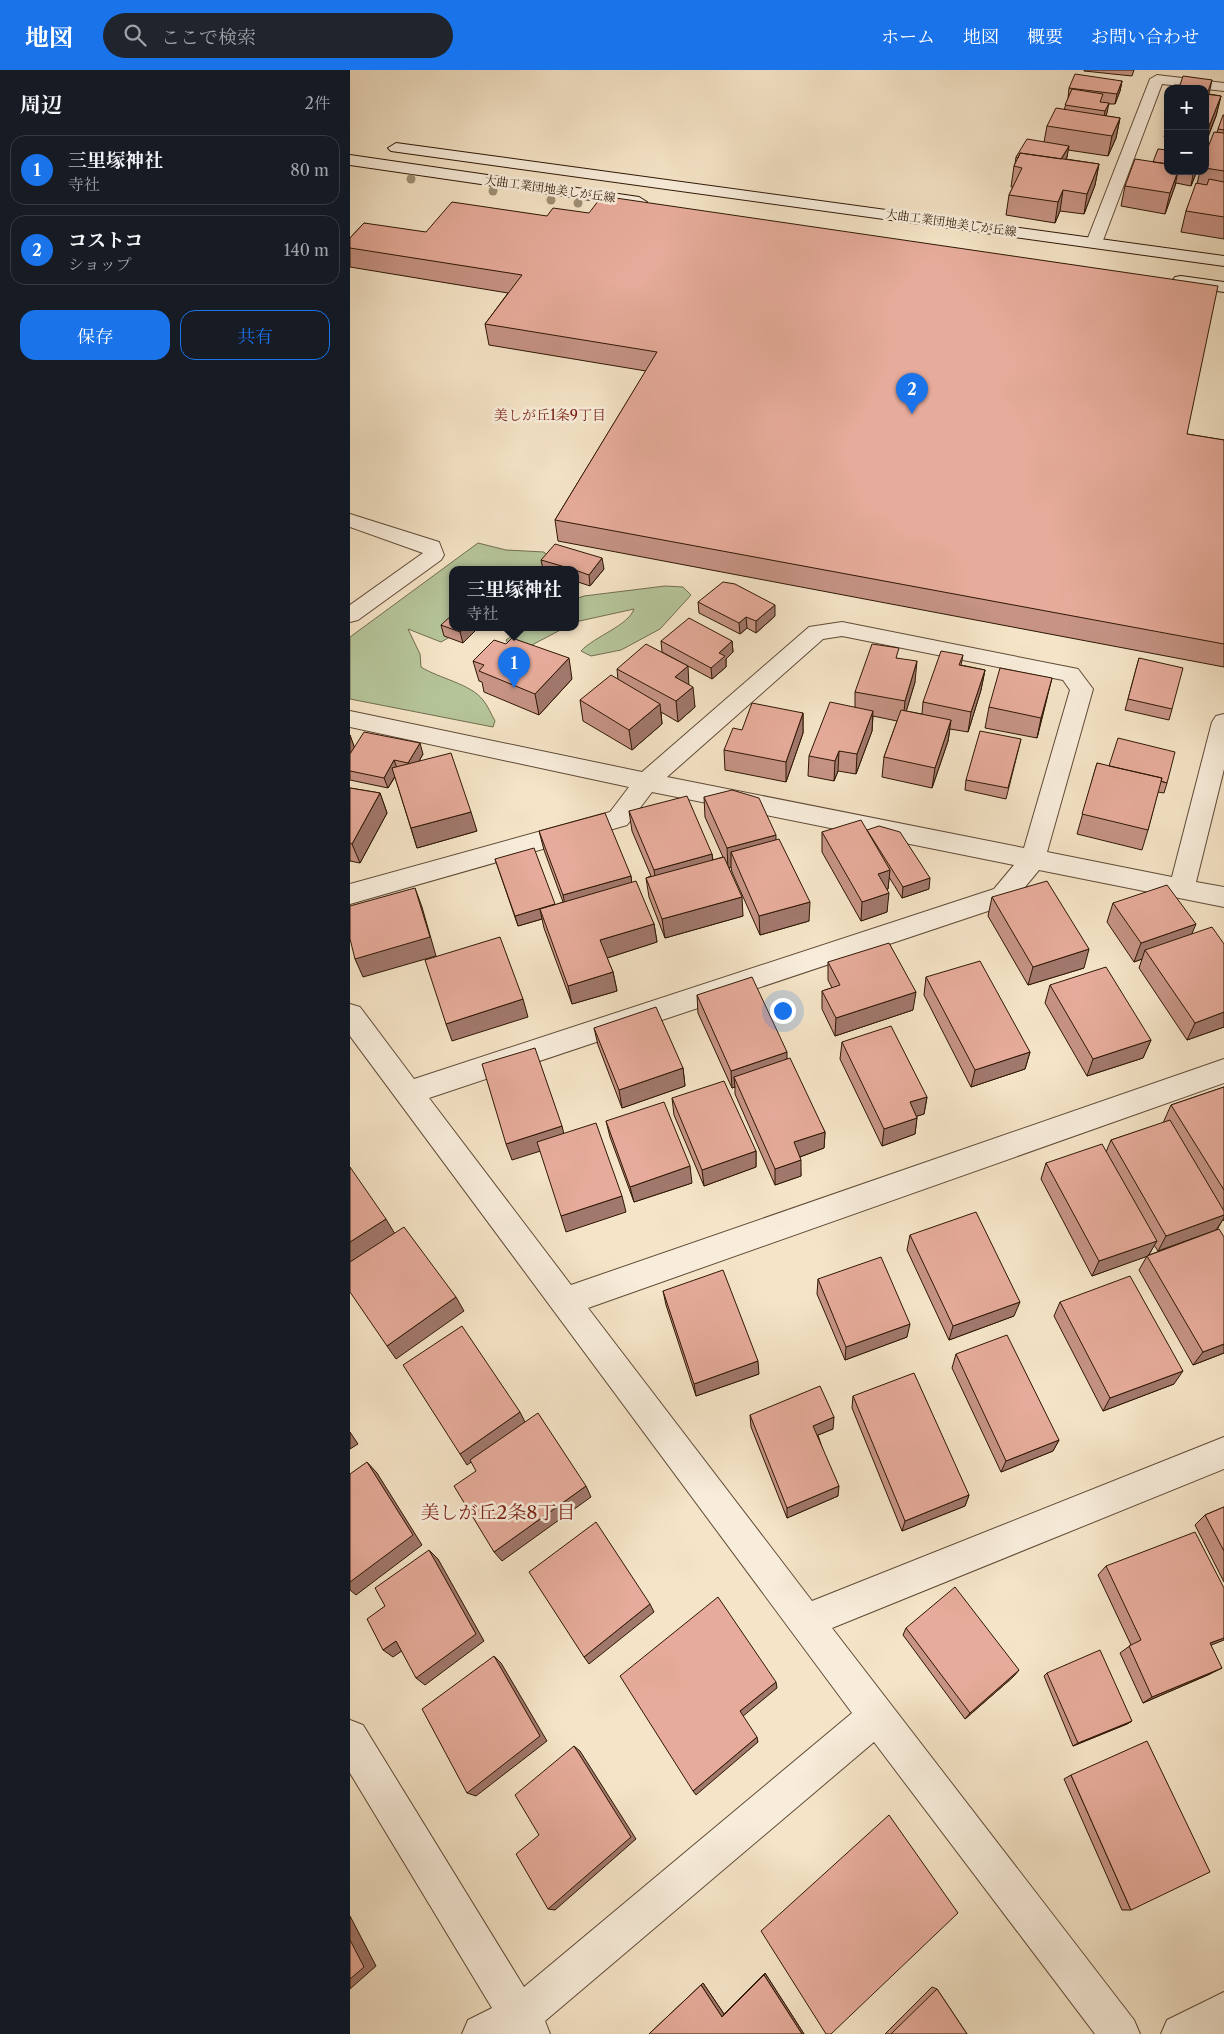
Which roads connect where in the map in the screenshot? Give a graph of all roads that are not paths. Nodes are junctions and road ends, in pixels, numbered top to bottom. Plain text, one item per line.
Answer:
1 (1224, 87) edge
2 (379, 146) dead end
3 (350, 160) edge
4 (654, 204) edge
5 (1094, 242) junction
6 (1224, 261) edge
7 (1165, 279) edge
8 (1224, 287) edge
9 (350, 520) edge
10 (350, 614) edge
11 (350, 719) edge
12 (1224, 722) edge
13 (646, 782) junction
14 (1032, 859) junction
15 (1182, 888) junction
16 (350, 894) edge
17 (1224, 897) edge
18 (350, 1015) edge
19 (1224, 1071) edge
20 (408, 1093) junction
21 (566, 1301) junction
22 (1224, 1453) edge
23 (806, 1621) junction
24 (877, 1716) junction
25 (350, 1738) edge
26 (1224, 2012) edge
27 (525, 2025) edge
28 (482, 2034) edge
29 (1120, 2034) edge
30 (1181, 2034) edge

1 - 5 street
2 - 5 street, 大曲工業団地美しが丘線
3 - 4 street, 大曲工業団地美しが丘線
5 - 6 street, 大曲工業団地美しが丘線
7 - 8 street
9 - 10 street
11 - 13 street
12 - 15 street
13 - 14 street
13 - 14 street
13 - 16 street
14 - 15 street
14 - 20 street
15 - 17 street
18 - 20 street
19 - 21 street
20 - 21 street
21 - 23 street
22 - 23 street
23 - 24 street
24 - 27 street
24 - 29 street
25 - 27 street
26 - 30 street
27 - 28 street

